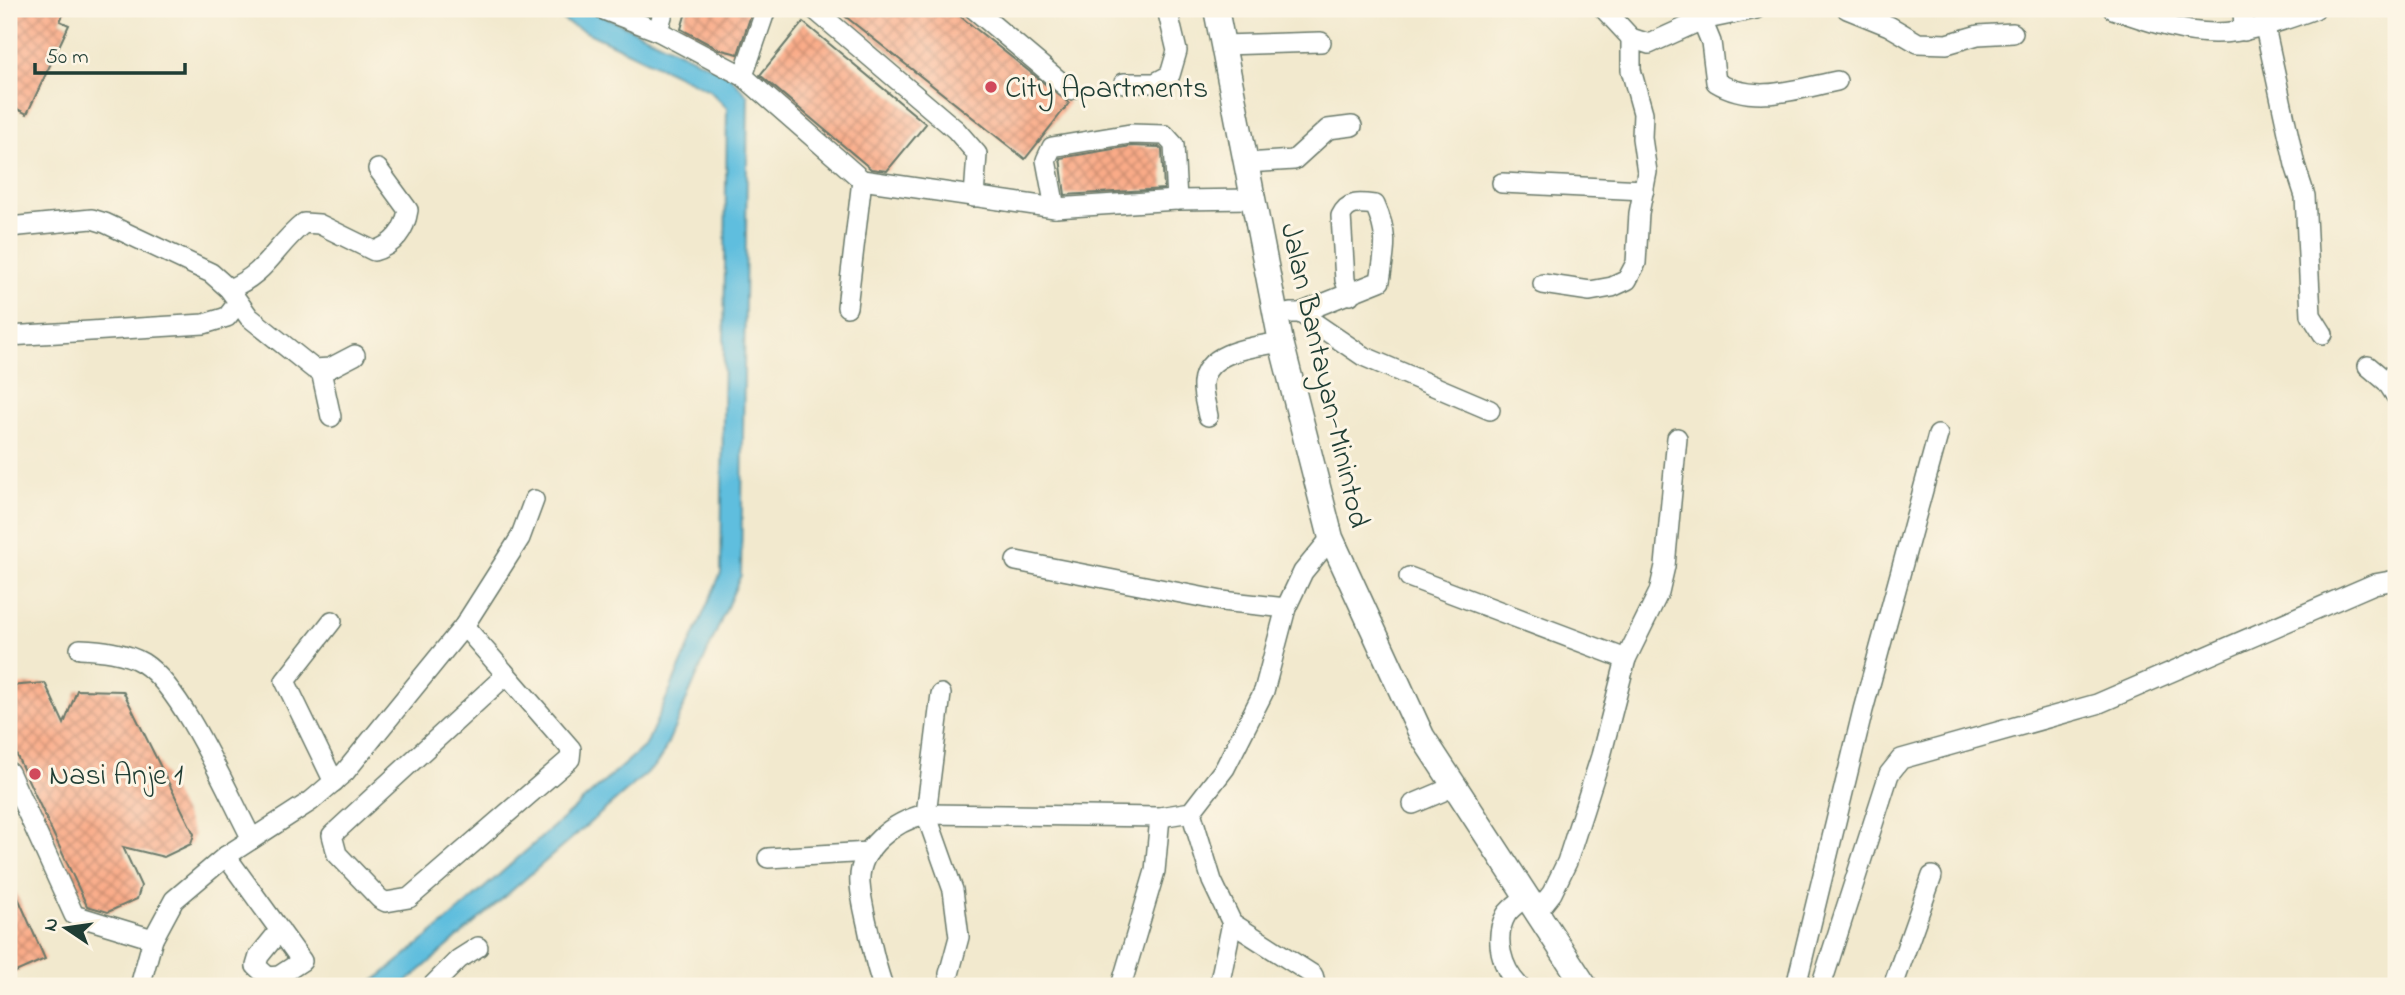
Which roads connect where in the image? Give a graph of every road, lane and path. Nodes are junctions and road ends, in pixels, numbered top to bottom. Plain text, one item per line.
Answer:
1 (601, 9) edge
2 (664, 9) edge
3 (766, 9) edge
4 (814, 9) edge
5 (974, 9) edge
6 (1167, 9) edge
7 (1216, 9) edge
8 (1604, 9) edge
9 (1756, 9) edge
10 (1847, 9) edge
11 (2113, 9) edge
12 (2244, 9) edge
13 (2315, 9) edge
14 (1702, 20) junction
15 (2265, 27) junction
16 (2244, 31) junction
17 (658, 32) junction
18 (2013, 33) dead end
19 (1631, 38) junction
20 (1321, 42) dead end
21 (1223, 45) junction
22 (743, 76) junction
23 (1837, 81) dead end
24 (1124, 83) dead end
25 (1070, 90) dead end
26 (1352, 126) dead end
27 (1246, 163) junction
28 (378, 170) dead end
29 (862, 180) junction
30 (1502, 183) dead end
31 (1644, 190) junction
32 (974, 197) junction
33 (1253, 199) junction
34 (1177, 200) junction
35 (1055, 208) junction
36 (9, 227) edge
37 (1543, 284) dead end
38 (1350, 295) dead end
39 (233, 296) junction
40 (847, 307) dead end
41 (1275, 313) junction
42 (1300, 313) junction
43 (2323, 334) dead end
44 (9, 336) edge
45 (1281, 342) junction
46 (355, 355) dead end
47 (2368, 366) dead end
48 (321, 371) junction
49 (2396, 396) edge
50 (1490, 410) dead end
51 (1208, 416) dead end
52 (331, 417) dead end
53 (1938, 435) dead end
54 (1677, 438) dead end
55 (534, 500) dead end
56 (1331, 538) junction
57 (1016, 561) dead end
58 (1409, 577) dead end
59 (2396, 580) edge
60 (1286, 608) junction
61 (332, 621) dead end
62 (464, 626) junction
63 (80, 649) dead end
64 (1626, 659) junction
65 (506, 675) junction
66 (941, 694) dead end
67 (9, 772) edge
68 (334, 782) junction
69 (1453, 787) junction
70 (1413, 804) dead end
71 (1191, 812) junction
72 (926, 814) junction
73 (1160, 817) junction
74 (252, 839) junction
75 (869, 852) junction
76 (226, 856) junction
77 (768, 858) dead end
78 (1932, 877) dead end
79 (1532, 904) junction
80 (1232, 923) junction
81 (280, 930) dead end
82 (153, 939) junction
83 (478, 947) dead end
84 (948, 974) dead end
85 (140, 986) edge
86 (432, 986) edge
87 (883, 986) edge
88 (1121, 986) edge
89 (1219, 986) edge
90 (1316, 986) edge
91 (1519, 986) edge
92 (1585, 986) edge
93 (1796, 986) edge
94 (1821, 986) edge
95 (1893, 986) edge

1 - 17 street
2 - 17 street
3 - 22 street
4 - 32 street
5 - 25 street
6 - 24 street
7 - 21 main road, Jalan Bantayan-Minintod
8 - 19 street
9 - 14 street
10 - 18 street
11 - 16 street
12 - 16 street
13 - 15 street
14 - 19 street
14 - 23 street
15 - 16 street
15 - 43 street
17 - 22 street
19 - 31 street
20 - 21 street
21 - 27 main road, Jalan Bantayan-Minintod
22 - 29 street
26 - 27 street
27 - 33 main road, Jalan Bantayan-Minintod
28 - 39 street
29 - 32 street
29 - 40 street
30 - 31 street
31 - 37 street
32 - 35 street
33 - 34 street
33 - 41 main road, Jalan Bantayan-Minintod
34 - 35 street
34 - 35 street
36 - 39 street
38 - 42 street
39 - 44 street
39 - 48 street
41 - 42 street
41 - 45 main road, Jalan Bantayan-Minintod
42 - 50 street
45 - 51 street
45 - 56 main road, Jalan Bantayan-Minintod
46 - 48 street
47 - 49 street
48 - 52 street
53 - 93 street
54 - 64 street
55 - 62 street
56 - 60 street
56 - 69 main road, Jalan Bantayan-Minintod
57 - 60 street
58 - 64 street
59 - 94 street
60 - 71 street
61 - 68 street
62 - 65 street
62 - 68 street
63 - 74 street
64 - 79 street
65 - 65 street
66 - 72 street
67 - 82 street
68 - 74 street
69 - 70 street
69 - 79 main road, Jalan Bantayan-Minintod
71 - 73 street
71 - 80 street
72 - 73 street
72 - 75 street
72 - 84 street
73 - 88 street
74 - 76 street
75 - 77 street
75 - 87 street
76 - 81 street
76 - 82 street
78 - 95 street
79 - 91 street
79 - 92 main road, Jalan Bantayan-Minintod
80 - 89 street
80 - 90 street
82 - 85 street
83 - 86 street

